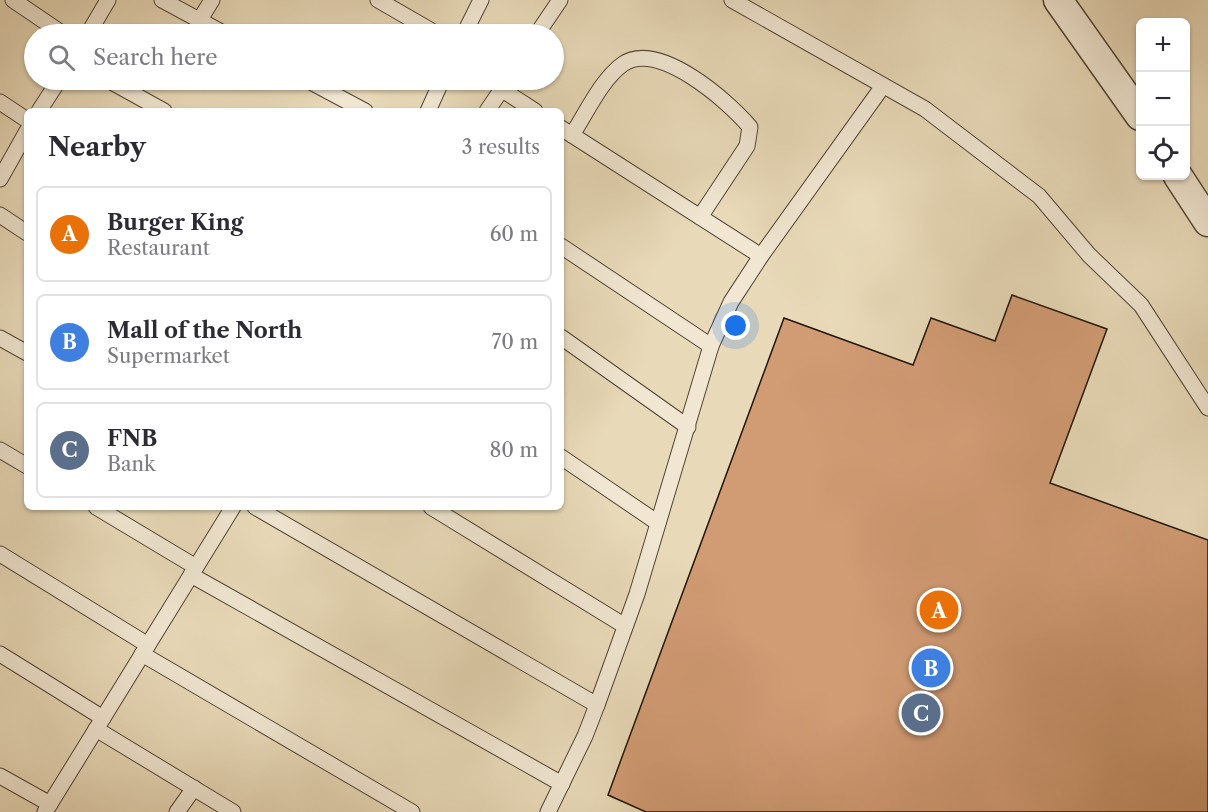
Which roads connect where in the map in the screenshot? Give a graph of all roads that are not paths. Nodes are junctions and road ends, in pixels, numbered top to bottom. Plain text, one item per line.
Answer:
1 (13, 0) edge
2 (108, 0) edge
3 (162, 0) edge
4 (212, 0) edge
5 (378, 0) edge
6 (481, 0) edge
7 (560, 0) edge
8 (732, 0) edge
9 (1058, 0) edge
10 (199, 21) junction
11 (48, 24) edge
12 (94, 24) edge
13 (205, 24) edge
14 (420, 24) edge
15 (469, 24) edge
16 (544, 24) edge
17 (883, 86) junction
18 (53, 90) edge
19 (126, 90) edge
20 (326, 90) edge
21 (437, 90) edge
22 (500, 90) edge
23 (511, 90) edge
24 (0, 102) edge
25 (41, 108) edge
26 (159, 108) edge
27 (359, 108) edge
28 (429, 108) edge
29 (489, 108) edge
30 (532, 108) edge
31 (1136, 110) edge
32 (24, 118) edge
33 (567, 131) edge
34 (24, 140) edge
35 (0, 179) edge
36 (1181, 180) edge
37 (0, 215) edge
38 (700, 217) junction
39 (1208, 222) edge
40 (24, 231) edge
41 (564, 248) edge
42 (761, 256) junction
43 (0, 338) edge
44 (564, 339) edge
45 (711, 346) junction
46 (24, 351) edge
47 (1208, 408) edge
48 (688, 427) junction
49 (0, 450) edge
50 (564, 459) edge
51 (24, 464) edge
52 (101, 510) edge
53 (231, 510) edge
54 (260, 510) edge
55 (436, 510) edge
56 (658, 523) junction
57 (0, 554) edge
58 (194, 571) junction
59 (625, 626) junction
60 (145, 649) junction
61 (0, 654) edge
62 (597, 705) junction
63 (99, 723) junction
64 (0, 776) edge
65 (562, 784) junction
66 (194, 788) junction
67 (47, 808) edge
68 (177, 812) edge
69 (232, 812) edge
70 (412, 812) edge
71 (548, 812) edge

1 - 11 lane
2 - 12 lane
3 - 10 lane
4 - 10 lane
5 - 14 lane
6 - 15 lane
7 - 16 lane
8 - 17 lane
9 - 31 street
10 - 13 lane
17 - 42 lane
17 - 47 lane
18 - 25 lane
19 - 26 lane
20 - 27 lane
21 - 28 lane
22 - 29 lane
23 - 30 lane
24 - 32 lane
33 - 38 lane
33 - 38 lane
34 - 35 lane
36 - 39 street
37 - 40 lane
38 - 42 lane
41 - 45 lane
42 - 45 lane
43 - 46 lane
44 - 48 lane
45 - 48 lane
48 - 56 lane
49 - 51 lane
50 - 56 lane
52 - 58 lane
53 - 58 lane
54 - 62 lane
55 - 59 lane
56 - 59 lane
57 - 60 lane
58 - 60 lane
58 - 65 lane
59 - 62 lane
60 - 63 lane
60 - 70 lane
61 - 63 lane
62 - 65 lane
63 - 66 lane
63 - 67 lane
64 - 67 lane
65 - 71 lane
66 - 68 lane
66 - 69 lane

